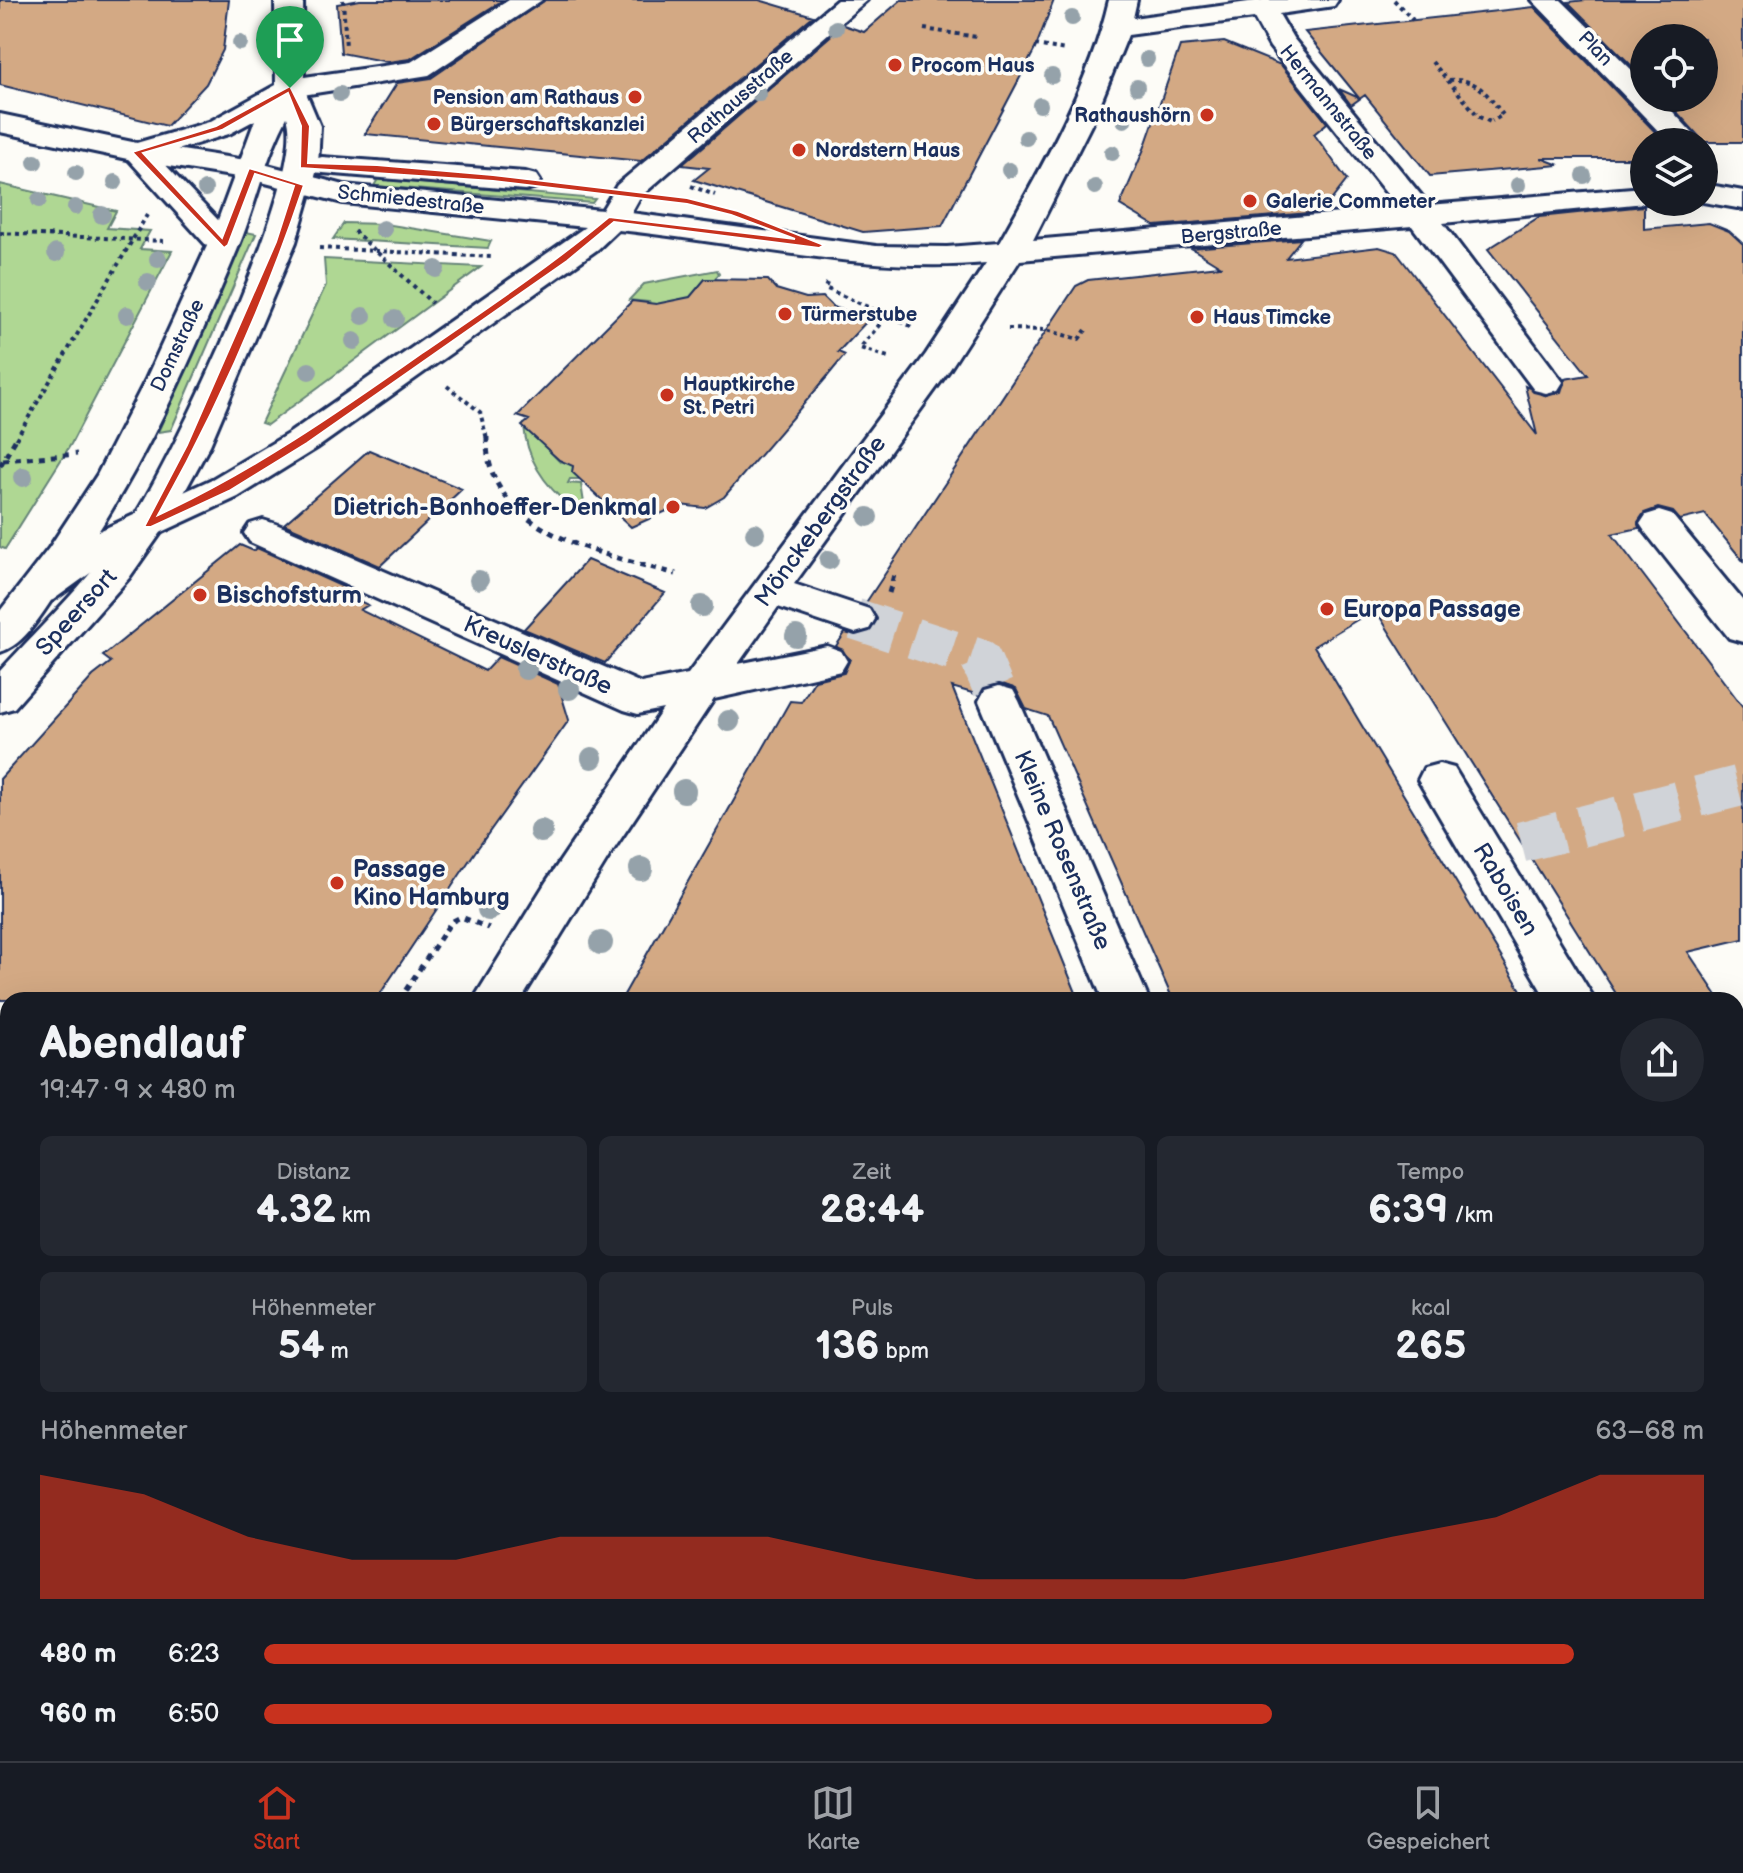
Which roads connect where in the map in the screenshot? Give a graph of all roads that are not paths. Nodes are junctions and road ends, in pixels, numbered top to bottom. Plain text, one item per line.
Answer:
1 (289, 0) edge
2 (528, 0) edge
3 (814, 0) edge
4 (1324, 0) edge
5 (1546, 0) edge
6 (848, 4) edge
7 (1263, 9) junction
8 (1120, 14) edge
9 (1341, 76) dead end
10 (1311, 80) junction
11 (1630, 84) edge
12 (290, 88) junction
13 (1657, 112) edge
14 (0, 123) edge
15 (1673, 128) edge
16 (137, 152) junction
17 (252, 170) junction
18 (301, 175) junction
19 (553, 184) dead end
20 (1630, 197) edge
21 (612, 200) junction
22 (1421, 216) junction
23 (224, 245) junction
24 (1012, 251) junction
25 (1546, 382) dead end
26 (148, 524) junction
27 (1659, 524) dead end
28 (263, 533) dead end
29 (39, 590) junction
30 (770, 590) junction
31 (855, 619) tunnel mouth
32 (1743, 628) edge
33 (0, 638) edge
34 (827, 661) dead end
35 (700, 687) junction
36 (0, 697) edge
37 (999, 701) tunnel mouth
38 (1439, 780) dead end
39 (501, 992) edge
40 (1123, 992) edge
41 (1568, 992) edge

1 - 12 street
2 - 12 street
3 - 6 street
4 - 7 street
5 - 11 street, Plan
6 - 21 street, Rathausstraße
7 - 8 street
7 - 10 street, Hermannstraße
8 - 24 street, Mönckebergstraße
9 - 10 street
10 - 22 street, Hermannstraße
12 - 16 street
12 - 17 street, Domstraße
12 - 18 street
13 - 15 street, Plan
14 - 16 street, Schmiedestraße
16 - 17 street, Schmiedestraße
16 - 23 street
17 - 18 street, Schmiedestraße
17 - 23 street, Domstraße
18 - 19 street, Schmiedestraße
18 - 21 street, Schmiedestraße
18 - 26 street
20 - 22 street, Bergstraße
21 - 24 street, Bergstraße
21 - 26 street, Speersort
22 - 24 street, Bergstraße
22 - 25 street, Hermannstraße
23 - 29 street, Domstraße
24 - 30 street, Mönckebergstraße
26 - 29 street, Speersort
26 - 36 street, Speersort
27 - 32 street
28 - 35 street, Kreuslerstraße
29 - 33 street, Speersort
30 - 31 street
30 - 35 street, Mönckebergstraße
34 - 35 street, Kreuslerstraße
35 - 39 street, Mönckebergstraße
37 - 40 street, Kleine Rosenstraße
38 - 41 street, Raboisen

